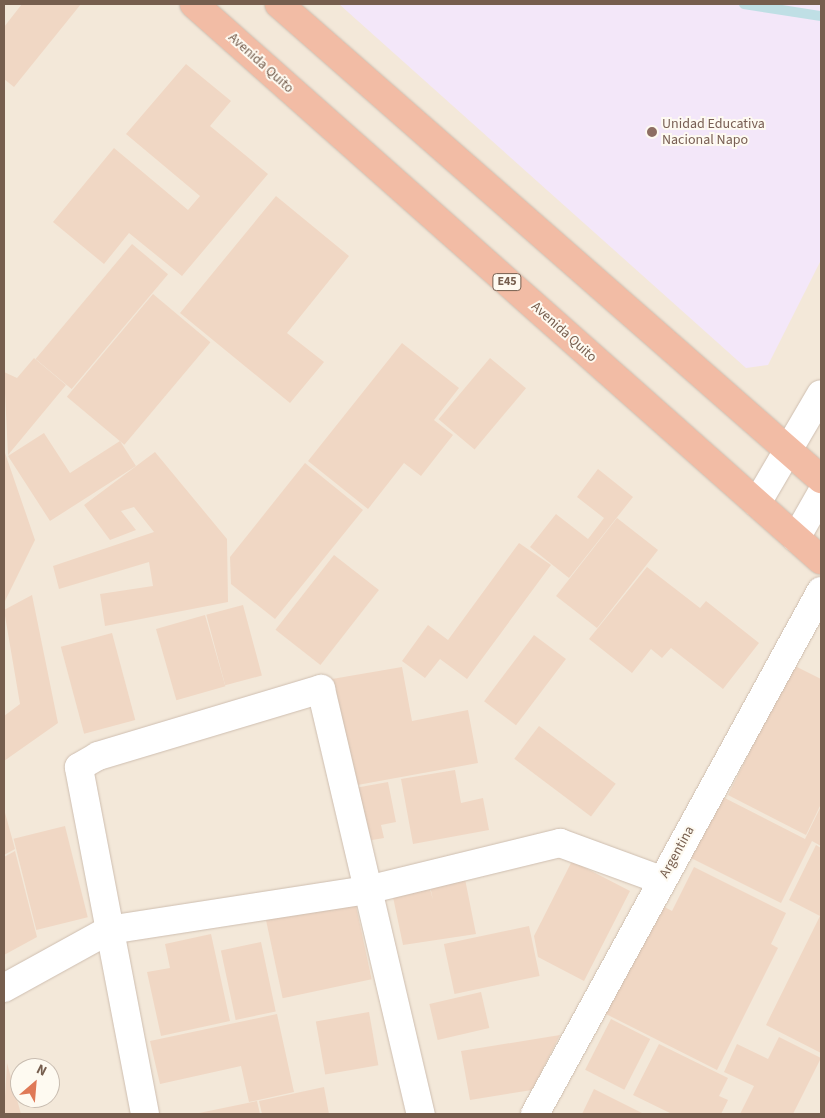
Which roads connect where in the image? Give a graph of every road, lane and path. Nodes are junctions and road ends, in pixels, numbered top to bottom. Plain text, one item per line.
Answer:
1 (194, 4) edge
2 (278, 4) edge
3 (821, 394) edge
4 (790, 453) junction
5 (821, 479) edge
6 (821, 494) edge
7 (757, 504) junction
8 (796, 538) junction
9 (821, 560) edge
10 (821, 590) edge
11 (661, 880) junction
12 (368, 890) junction
13 (109, 930) junction
14 (4, 988) edge
15 (145, 1114) edge
16 (421, 1114) edge
17 (535, 1114) edge

1 - 7 highway, Avenida Quito / E45
2 - 4 highway
3 - 4 street
4 - 5 highway
4 - 7 street
6 - 8 street
7 - 8 highway, Avenida Quito / E45
8 - 9 highway, Avenida Quito / E45
10 - 11 street, Argentina
11 - 12 street
11 - 17 street, Argentina
12 - 13 street
12 - 13 street
12 - 16 street
13 - 14 street
13 - 15 street

